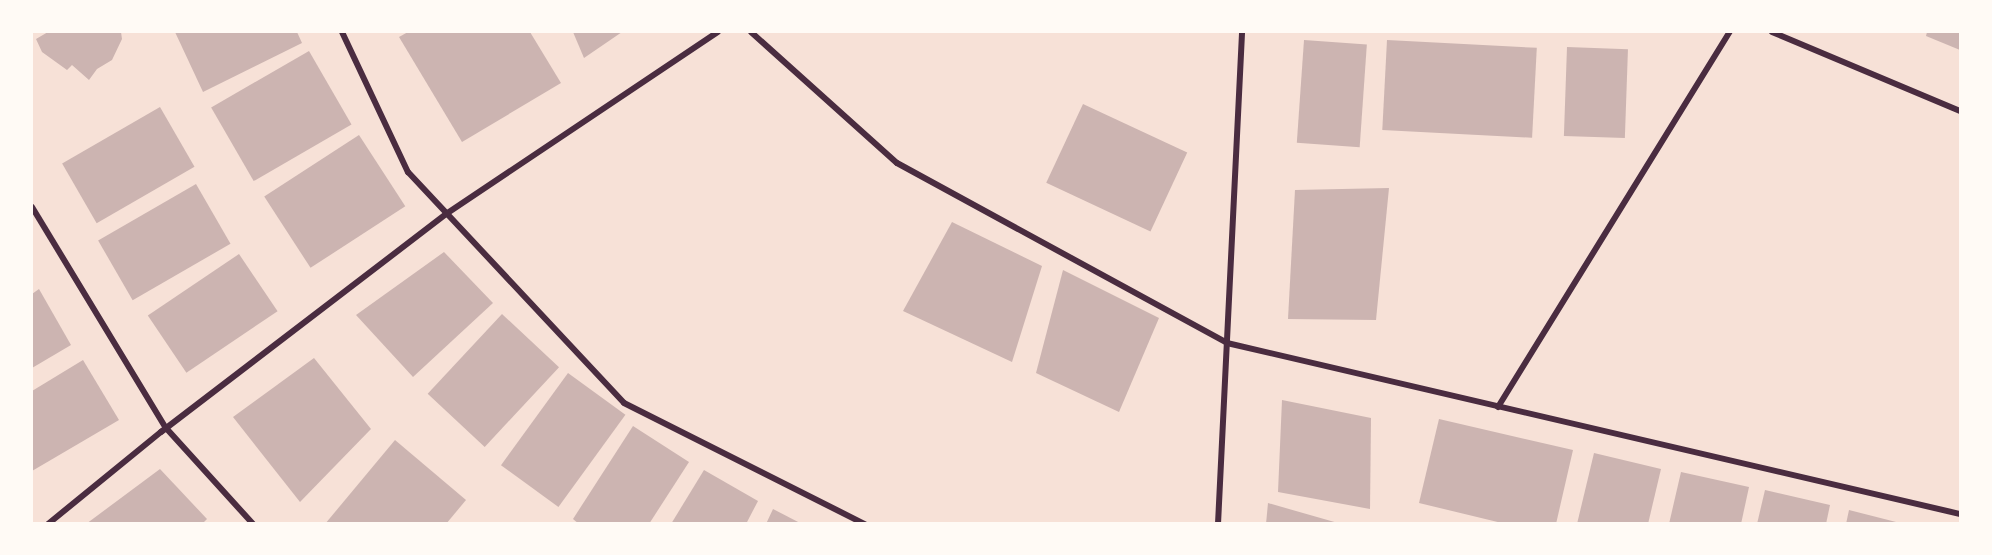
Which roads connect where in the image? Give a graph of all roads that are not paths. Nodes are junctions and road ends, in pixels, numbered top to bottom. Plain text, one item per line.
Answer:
1 (342, 32) edge
2 (718, 32) edge
3 (751, 32) edge
4 (1242, 32) edge
5 (1730, 32) edge
6 (1772, 32) edge
7 (1960, 111) edge
8 (32, 207) edge
9 (446, 214) junction
10 (1227, 343) junction
11 (1498, 406) junction
12 (163, 430) junction
13 (1960, 514) edge
14 (48, 524) edge
15 (253, 524) edge
16 (866, 524) edge
17 (1218, 524) edge

1 - 9 street
2 - 9 street
3 - 10 street
4 - 10 street
5 - 11 street
6 - 7 street
8 - 12 street
9 - 12 street
9 - 16 street
10 - 11 street
10 - 17 street
11 - 13 street
12 - 14 street
12 - 15 street

